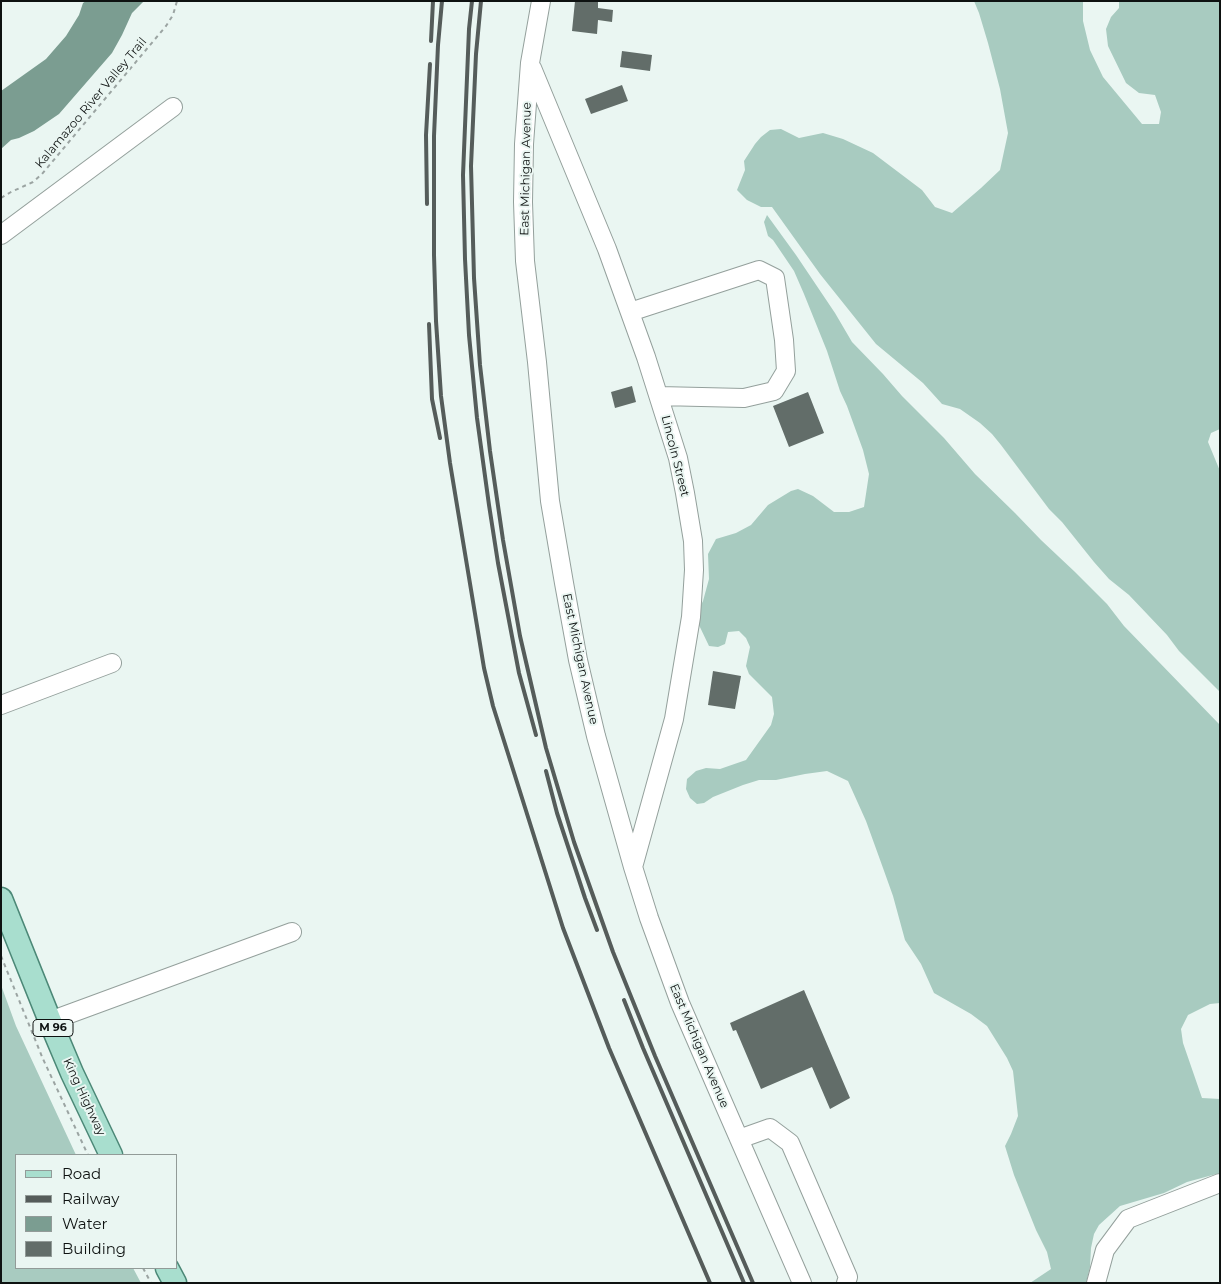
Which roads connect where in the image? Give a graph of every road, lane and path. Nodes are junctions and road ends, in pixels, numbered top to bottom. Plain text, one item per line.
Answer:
1 (177, 1) edge
2 (541, 1) edge
3 (530, 63) junction
4 (173, 107) dead end
5 (1, 198) edge
6 (1, 235) edge
7 (630, 312) junction
8 (659, 396) junction
9 (112, 663) dead end
10 (1, 705) edge
11 (633, 867) junction
12 (1, 899) edge
13 (292, 932) dead end
14 (1, 956) edge
15 (50, 1021) junction
16 (739, 1139) junction
17 (88, 1154) edge
18 (111, 1154) edge
19 (1220, 1183) edge
20 (144, 1269) edge
21 (168, 1269) edge
22 (151, 1283) edge
23 (175, 1283) edge
24 (802, 1283) edge
25 (846, 1283) edge
26 (1096, 1283) edge

1 - 5 path, Kalamazoo River Valley Trail
2 - 3 street, East Michigan Avenue
3 - 7 street, Lincoln Street
3 - 11 street, East Michigan Avenue
4 - 6 street
7 - 8 street, Lincoln Street
7 - 8 street
8 - 11 street, Lincoln Street
9 - 10 street
11 - 16 street, East Michigan Avenue
12 - 15 main road, King Highway / M 96
13 - 15 street
14 - 17 path
15 - 18 main road, King Highway / M 96
16 - 24 street, East Michigan Avenue
16 - 25 street
19 - 26 street
20 - 22 path
21 - 23 main road

